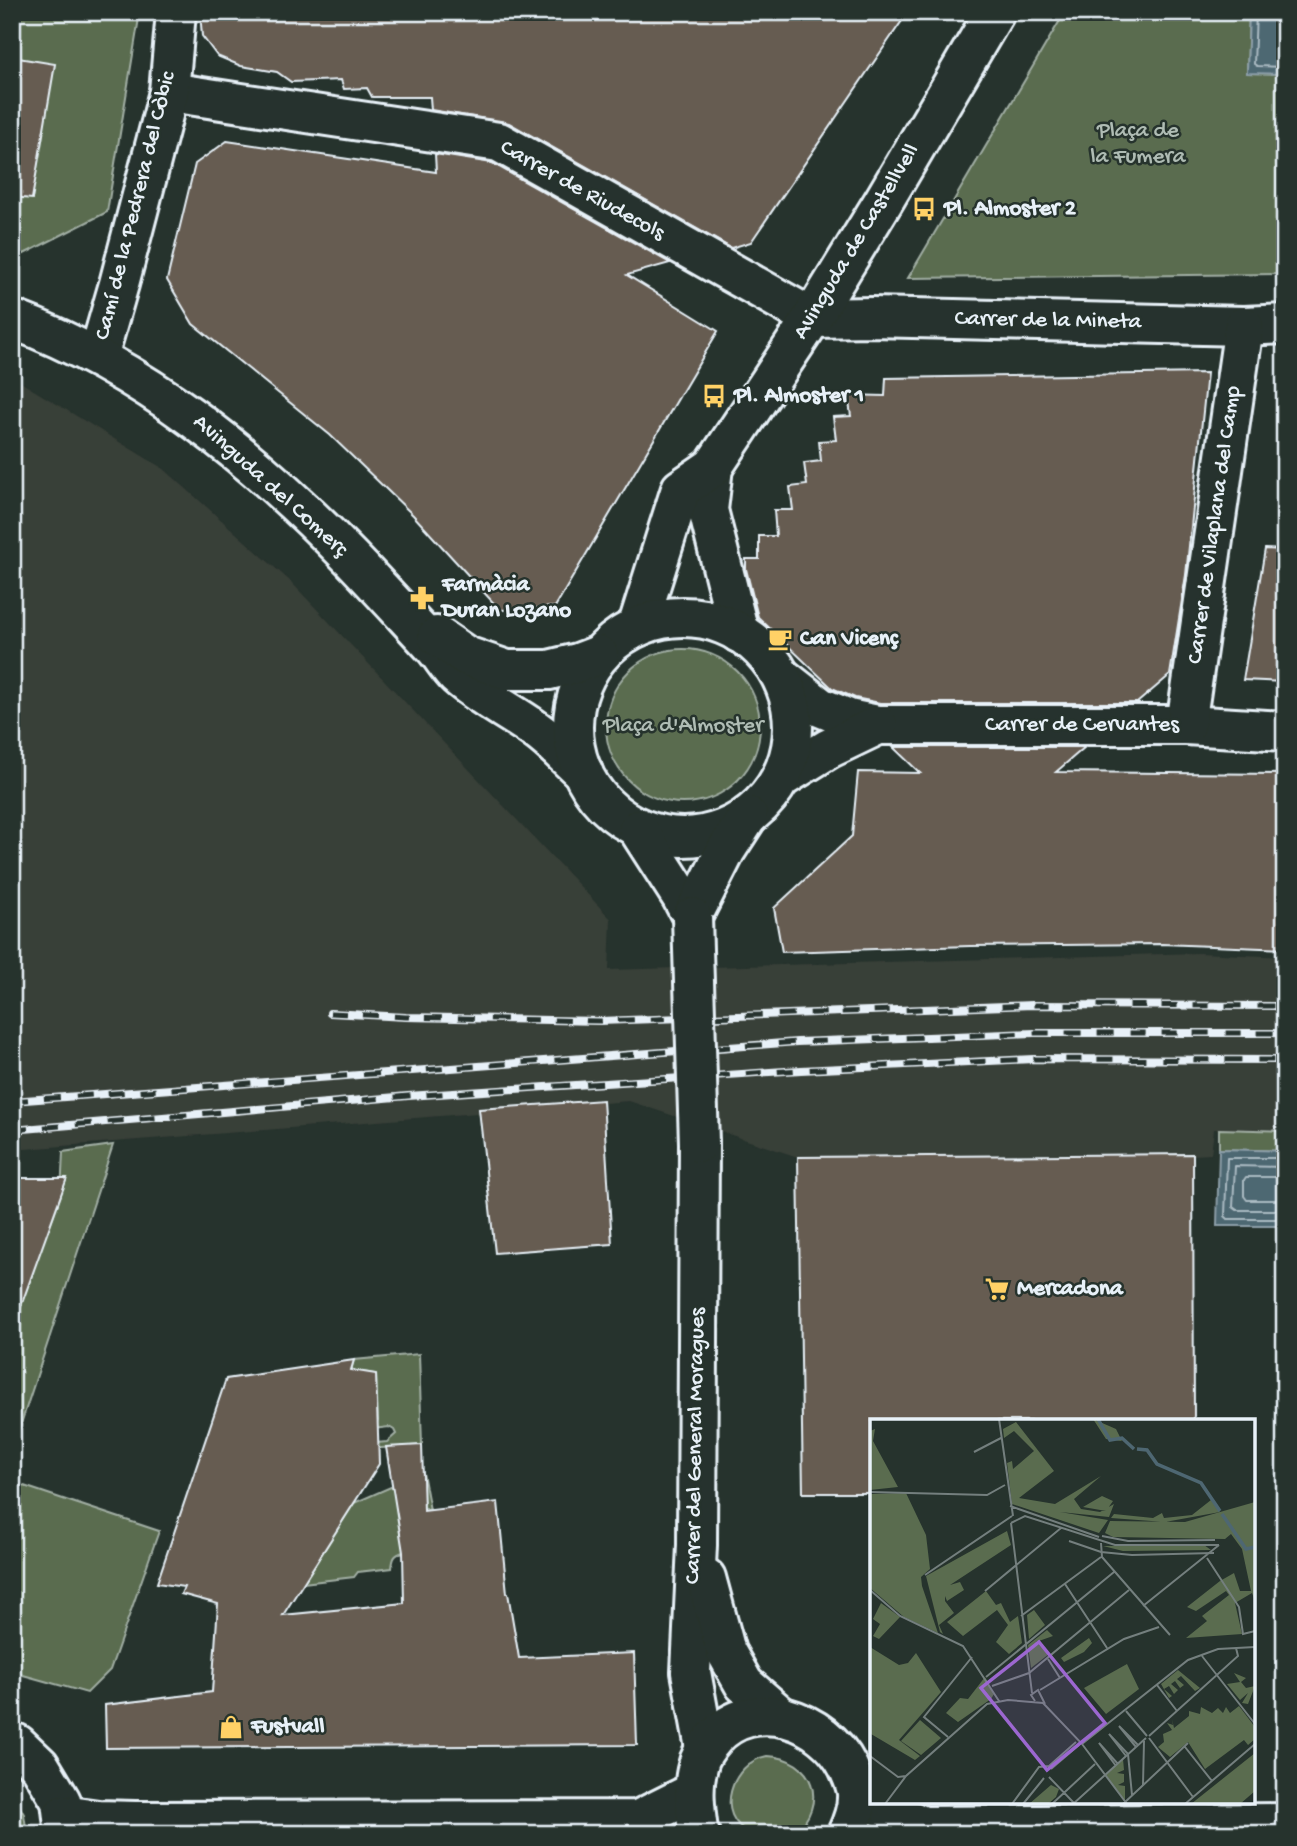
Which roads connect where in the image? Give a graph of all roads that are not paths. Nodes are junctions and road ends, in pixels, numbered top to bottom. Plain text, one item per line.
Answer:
1 (176, 12) edge
2 (995, 12) edge
3 (169, 92) junction
4 (12, 318) edge
5 (812, 318) junction
6 (1285, 324) edge
7 (1244, 326) junction
8 (98, 358) junction
9 (713, 467) junction
10 (402, 613) junction
11 (639, 625) junction
12 (739, 633) junction
13 (599, 655) junction
14 (783, 678) junction
15 (878, 725) junction
16 (1186, 725) junction
17 (1285, 732) edge
18 (583, 772) junction
19 (781, 778) junction
20 (748, 816) junction
21 (638, 829) junction
22 (692, 917) junction
23 (697, 1545) junction
24 (782, 1717) junction
25 (12, 1742) edge
26 (705, 1748) junction
27 (694, 1792) junction
28 (858, 1796) junction
29 (870, 1802) edge
30 (875, 1804) edge
31 (1285, 1823) edge
32 (64, 1825) edge
33 (700, 1834) edge
34 (847, 1834) edge

1 - 3 street, Camí de la Pedrera del Còbic
2 - 5 street, Avinguda de Castellvell
3 - 5 street, Carrer de Riudecols
3 - 8 street, Camí de la Pedrera del Còbic
4 - 8 street, Avinguda del Comerç
5 - 7 street, Carrer de la Mineta
5 - 9 street, Avinguda de Castellvell
6 - 7 street, Carrer de la Mineta
7 - 16 street, Carrer de Vilaplana del Camp
8 - 10 street, Avinguda del Comerç
9 - 11 street, Avinguda de Castellvell
9 - 12 street, Avinguda de Castellvell
10 - 13 street, Avinguda del Comerç
10 - 18 street, Avinguda del Comerç
11 - 12 street
11 - 13 street
12 - 14 street
13 - 18 street
14 - 15 street, Carrer de Cervantes
14 - 19 street
15 - 16 street, Carrer de Cervantes
15 - 19 street, Carrer de Cervantes
16 - 17 street, Carrer de Cervantes
18 - 21 street
19 - 20 street
20 - 21 street
20 - 22 street
21 - 22 street
22 - 23 street, Carrer del General Moragues, bridge
23 - 24 street
23 - 26 street, Carrer del General Moragues
24 - 26 street
24 - 28 street
25 - 32 street
26 - 27 street
27 - 32 street
27 - 33 street
28 - 29 street
28 - 34 street
30 - 31 street

